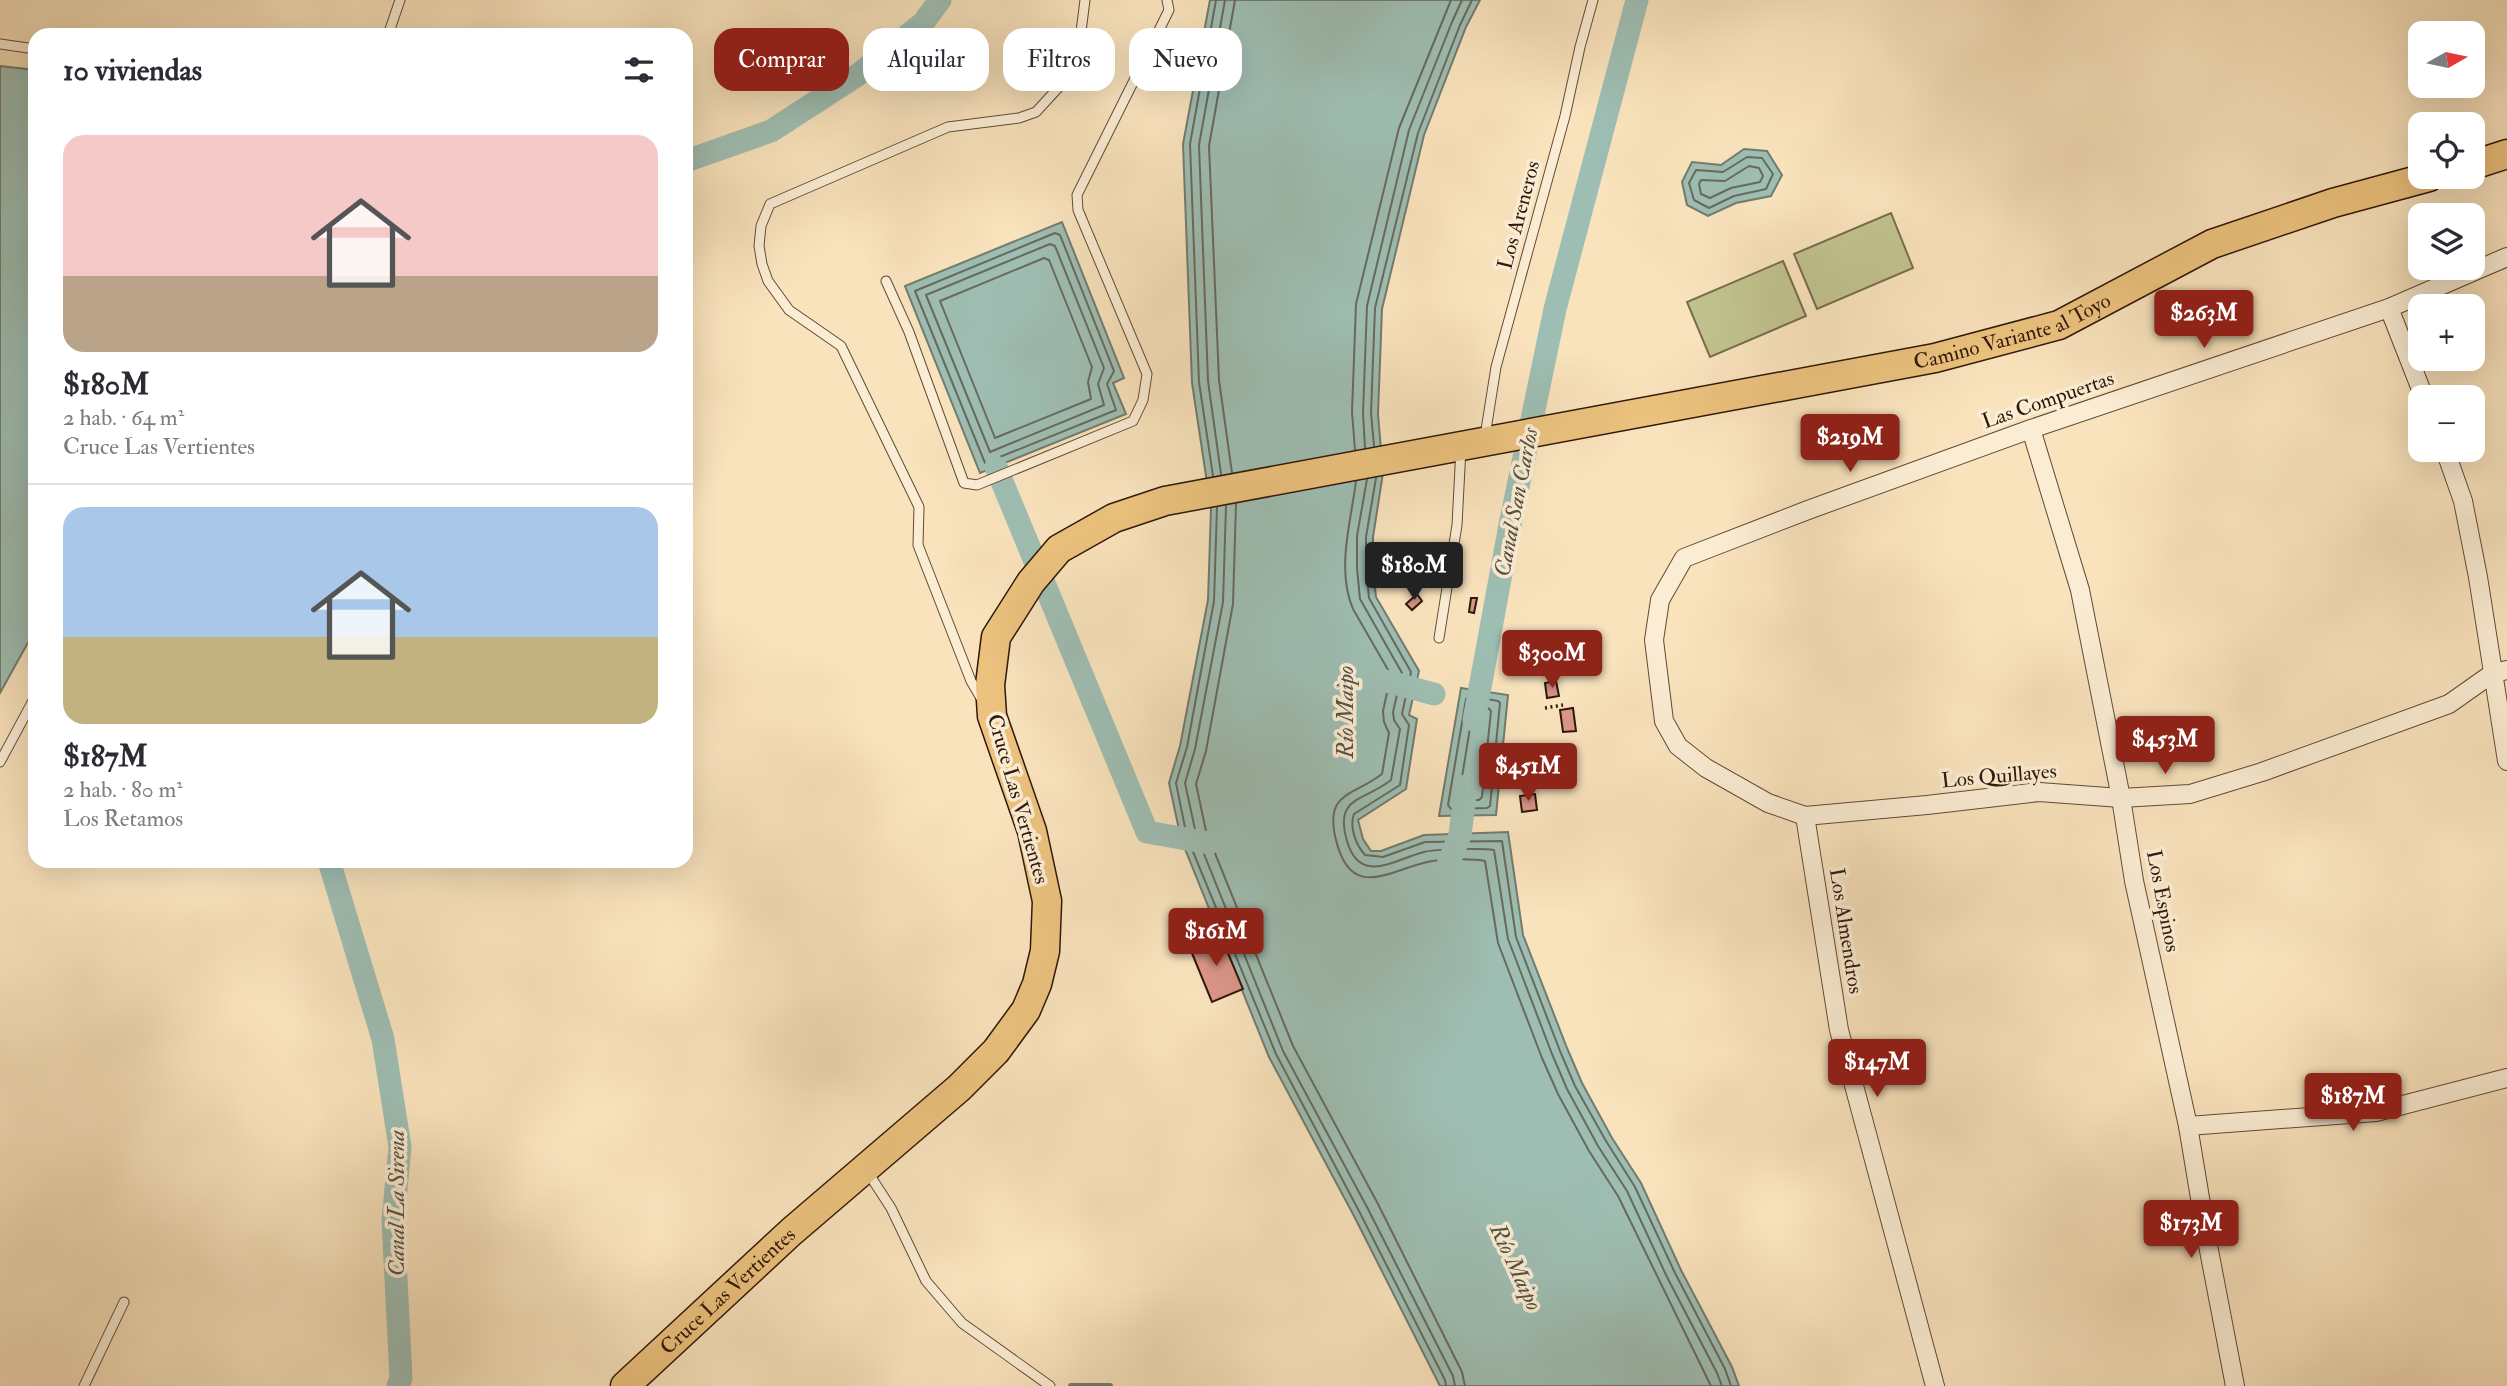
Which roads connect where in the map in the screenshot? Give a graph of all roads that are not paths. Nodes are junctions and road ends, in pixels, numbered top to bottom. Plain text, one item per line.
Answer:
1 (400, 0) edge
2 (1085, 0) edge
3 (1167, 0) edge
4 (1593, 0) edge
5 (390, 28) edge
6 (0, 44) edge
7 (28, 48) edge
8 (2507, 154) edge
9 (2485, 160) edge
10 (2408, 183) edge
11 (2507, 257) edge
12 (886, 281) dead end
13 (2389, 308) junction
14 (2419, 385) edge
15 (1578, 424) joint
16 (2031, 429) junction
17 (1480, 442) junction
18 (2449, 462) edge
19 (1439, 638) dead end
20 (2500, 672) edge
21 (28, 710) edge
22 (992, 716) junction
23 (2507, 761) edge
24 (0, 762) edge
25 (2121, 798) junction
26 (1805, 816) junction
27 (2507, 1078) edge
28 (2189, 1126) junction
29 (865, 1168) junction
30 (124, 1302) dead end
31 (1047, 1384) edge
32 (84, 1386) edge
33 (625, 1386) edge
34 (1935, 1386) edge
35 (2235, 1386) edge

1 - 5 lane
2 - 22 lane
3 - 12 lane
4 - 17 lane, Los Areneros
6 - 7 lane
8 - 9 main road
10 - 15 main road, Camino Variante al Toyo
11 - 13 street, Las Compuertas
13 - 14 street
13 - 16 street, Las Compuertas
15 - 17 main road, Cruce Las Vertientes
16 - 25 street, Los Espinos
16 - 26 street, Las Compuertas
17 - 19 lane, Los Areneros
17 - 22 main road, Cruce Las Vertientes
18 - 20 street
20 - 23 street
20 - 25 street, Los Quillayes
21 - 24 lane
22 - 29 main road, Cruce Las Vertientes
25 - 26 street, Los Quillayes
25 - 28 street, Los Espinos
26 - 34 street, Los Almendros
27 - 28 street
28 - 35 street, Los Espinos
29 - 31 lane
29 - 33 main road, Cruce Las Vertientes
30 - 32 lane

